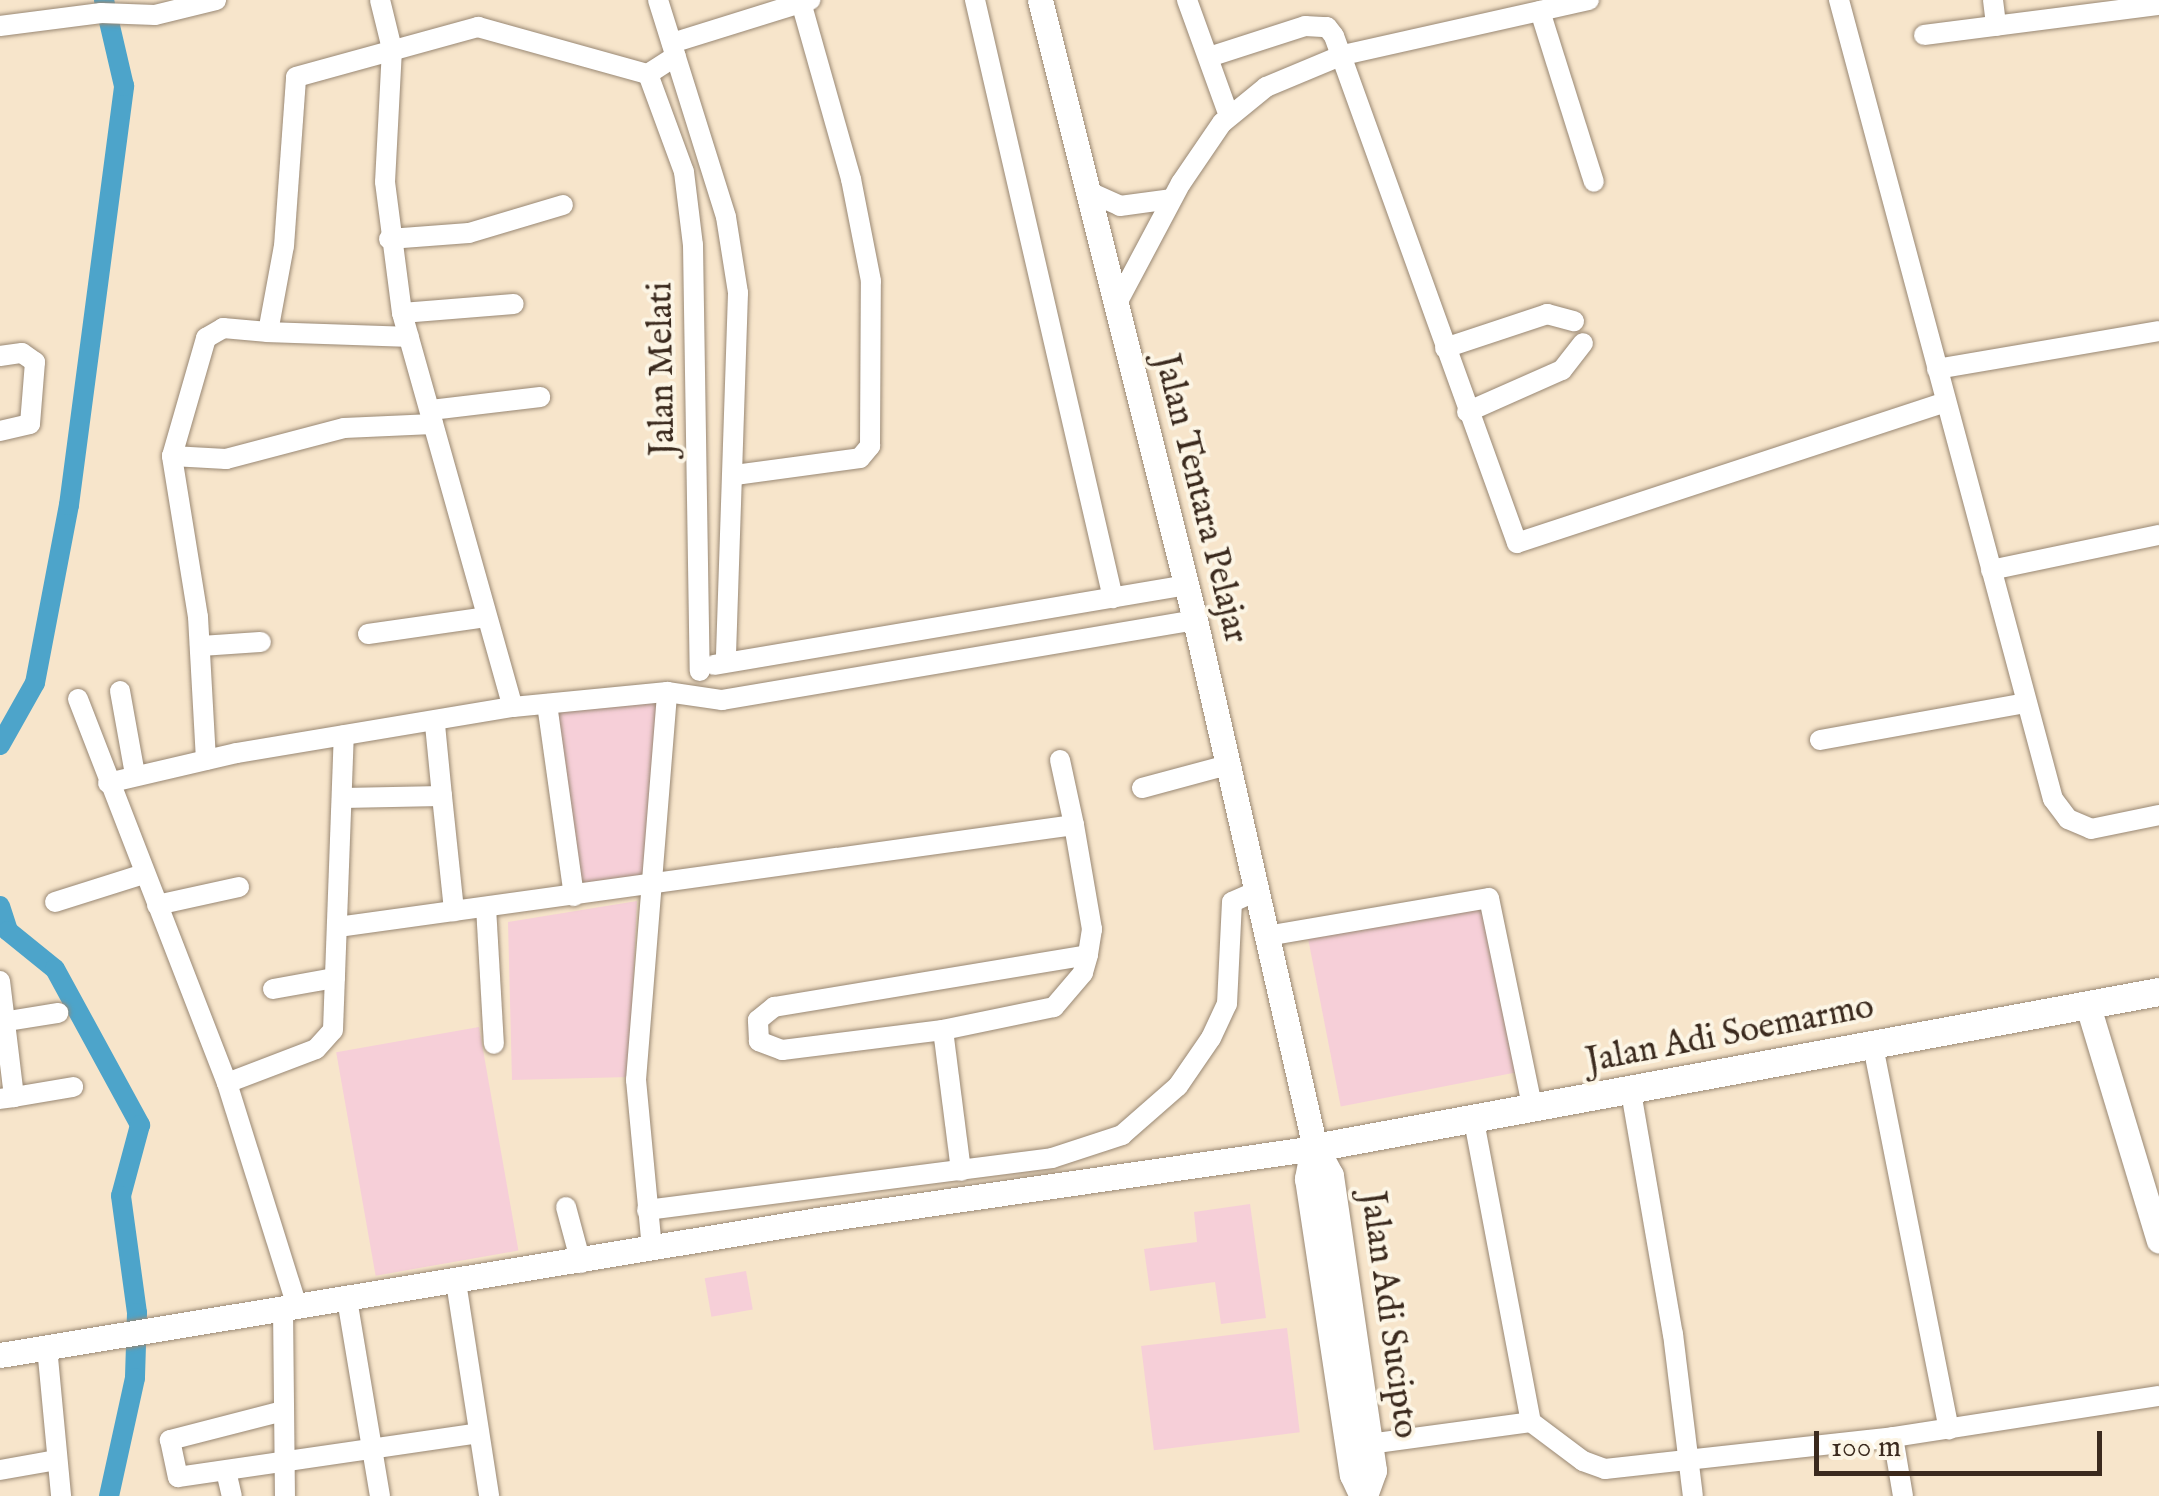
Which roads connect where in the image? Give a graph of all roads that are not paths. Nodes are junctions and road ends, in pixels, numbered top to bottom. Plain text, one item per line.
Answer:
1 (216, 0) edge
2 (380, 0) edge
3 (658, 0) edge
4 (975, 0) edge
5 (1040, 0) edge
6 (1188, 0) edge
7 (1588, 0) edge
8 (1839, 0) edge
9 (1993, 0) edge
10 (806, 1) edge
11 (2146, 4) edge
12 (1553, 5) edge
13 (758, 8) edge
14 (0, 26) edge
15 (1996, 26) junction
16 (1924, 35) dead end
17 (392, 49) junction
18 (674, 49) junction
19 (1343, 55) junction
20 (1209, 58) junction
21 (648, 74) junction
22 (1229, 116) junction
23 (1594, 182) dead end
24 (1087, 191) junction
25 (1172, 199) junction
26 (563, 205) dead end
27 (389, 239) junction
28 (514, 304) dead end
29 (1116, 305) junction
30 (402, 313) junction
31 (1574, 321) dead end
32 (2159, 330) edge
33 (268, 332) junction
34 (409, 337) junction
35 (1583, 343) dead end
36 (1444, 348) junction
37 (0, 356) edge
38 (1937, 370) junction
39 (540, 397) dead end
40 (1945, 402) junction
41 (1467, 412) junction
42 (432, 417) junction
43 (0, 431) edge
44 (172, 456) junction
45 (735, 475) junction
46 (2159, 535) edge
47 (1991, 570) junction
48 (1185, 585) junction
49 (1113, 598) junction
50 (486, 617) junction
51 (1195, 620) junction
52 (368, 634) dead end
53 (261, 642) dead end
54 (200, 646) junction
55 (726, 660) junction
56 (700, 671) junction
57 (120, 690) dead end
58 (676, 692) junction
59 (78, 699) dead end
60 (2026, 703) junction
61 (547, 704) junction
62 (513, 707) junction
63 (435, 724) junction
64 (344, 735) junction
65 (1820, 740) dead end
66 (206, 760) junction
67 (1060, 760) dead end
68 (1228, 765) junction
69 (135, 774) junction
70 (108, 783) junction
71 (1142, 788) dead end
72 (442, 796) junction
73 (344, 798) junction
74 (2159, 815) edge
75 (1074, 825) junction
76 (144, 874) junction
77 (651, 886) junction
78 (240, 887) dead end
79 (1257, 891) junction
80 (574, 896) junction
81 (55, 902) dead end
82 (157, 905) junction
83 (486, 907) junction
84 (454, 911) junction
85 (338, 927) junction
86 (1268, 936) junction
87 (1088, 955) junction
88 (336, 978) junction
89 (0, 981) edge
90 (273, 989) dead end
91 (2159, 992) edge
92 (2088, 1006) junction
93 (58, 1013) dead end
94 (1287, 1016) joint
95 (8, 1021) junction
96 (944, 1030) junction
97 (494, 1044) dead end
98 (1874, 1046) junction
99 (228, 1083) junction
100 (73, 1087) dead end
101 (1631, 1092) junction
102 (7, 1098) edge
103 (1533, 1110) junction
104 (1474, 1122) junction
105 (1315, 1148) junction
106 (961, 1172) junction
107 (566, 1207) dead end
108 (647, 1210) junction
109 (2159, 1241) edge
110 (652, 1249) junction
111 (581, 1263) junction
112 (456, 1282) junction
113 (347, 1299) junction
114 (290, 1307) junction
115 (47, 1347) junction
116 (0, 1355) edge
117 (2159, 1396) edge
118 (283, 1410) junction
119 (1532, 1422) junction
120 (1949, 1430) junction
121 (480, 1432) junction
122 (1893, 1437) junction
123 (1369, 1444) junction
124 (370, 1449) junction
125 (1690, 1457) junction
126 (280, 1459) junction
127 (56, 1460) junction
128 (0, 1470) edge
129 (226, 1471) junction
130 (61, 1496) edge
131 (232, 1496) edge
132 (285, 1496) edge
133 (380, 1496) edge
134 (489, 1496) edge
135 (1693, 1496) edge
136 (1903, 1496) edge

1 - 14 street
2 - 17 street
3 - 18 street
4 - 49 street
5 - 24 main road, Jalan Tentara Pelajar
6 - 20 street
7 - 12 street
8 - 38 street
9 - 15 street
10 - 13 street
10 - 45 street
11 - 15 street
12 - 19 street
12 - 23 street
13 - 18 street
15 - 16 street
17 - 21 street
17 - 27 street
17 - 33 street
18 - 21 street
18 - 45 street
19 - 20 street
19 - 22 street
19 - 36 street
20 - 22 street
21 - 56 street, Jalan Melati
22 - 25 street
24 - 25 street
24 - 29 main road, Jalan Tentara Pelajar
25 - 29 street
26 - 27 street
27 - 30 street
28 - 30 street
29 - 48 main road, Jalan Tentara Pelajar
30 - 34 street
31 - 36 street
32 - 38 street
33 - 34 street
33 - 44 street
34 - 42 street
35 - 41 street
36 - 41 street
37 - 43 street
38 - 40 street
39 - 42 street
40 - 41 street
40 - 47 street
42 - 44 street
42 - 50 street
44 - 54 street
45 - 55 street
46 - 47 street
47 - 60 street
48 - 49 street
48 - 51 main road, Jalan Tentara Pelajar
49 - 55 street
50 - 52 street
50 - 62 street
51 - 58 street
51 - 68 main road, Jalan Tentara Pelajar
53 - 54 street
54 - 66 street
55 - 56 street
56 - 58 street
57 - 69 street
58 - 61 street
58 - 77 street
59 - 70 street
60 - 65 street
60 - 74 street
61 - 62 street
61 - 80 street
62 - 63 street
63 - 64 street
63 - 72 street
64 - 66 street
64 - 73 street
66 - 69 street
67 - 75 street
68 - 71 street
68 - 79 main road, Jalan Tentara Pelajar
69 - 70 street
70 - 76 street
72 - 73 street
72 - 84 street
73 - 85 street
75 - 77 street
75 - 87 street
76 - 81 street
76 - 82 street
77 - 80 street
77 - 108 street
78 - 82 street
79 - 86 main road, Jalan Tentara Pelajar
79 - 106 street
80 - 83 street
82 - 99 street
83 - 84 street
83 - 97 street
84 - 85 street
85 - 88 street
86 - 94 main road, Jalan Tentara Pelajar
86 - 103 street
87 - 96 street
87 - 96 street
88 - 90 street
88 - 99 street
89 - 95 street
91 - 92 highway, Jalan Adi Soemarmo
92 - 98 highway, Jalan Adi Soemarmo
92 - 109 main road
93 - 95 street
94 - 105 main road, Jalan Adi Sucipto
95 - 102 street
96 - 106 street
98 - 101 highway, Jalan Adi Soemarmo
98 - 120 street
99 - 114 street
100 - 102 street
101 - 103 highway, Jalan Adi Soemarmo
101 - 125 street
103 - 104 highway, Jalan Adi Soemarmo
104 - 105 highway, Jalan Adi Soemarmo
104 - 119 street
105 - 110 main road
105 - 123 highway, Jalan Adi Sucipto
105 - 123 highway, Jalan Adi Sucipto
106 - 108 street
107 - 111 street
108 - 110 street
110 - 111 main road
111 - 112 main road
112 - 113 main road
112 - 121 street
113 - 114 main road
113 - 124 street
114 - 115 main road
114 - 118 street
115 - 116 main road
115 - 127 street
117 - 120 street
118 - 126 street
118 - 129 street
119 - 123 street
119 - 125 street
120 - 122 street
121 - 124 street
121 - 134 street
122 - 125 street
122 - 136 street
124 - 126 street
124 - 133 street
125 - 135 street
126 - 129 street
126 - 132 street
127 - 128 street
127 - 130 street
129 - 131 street

